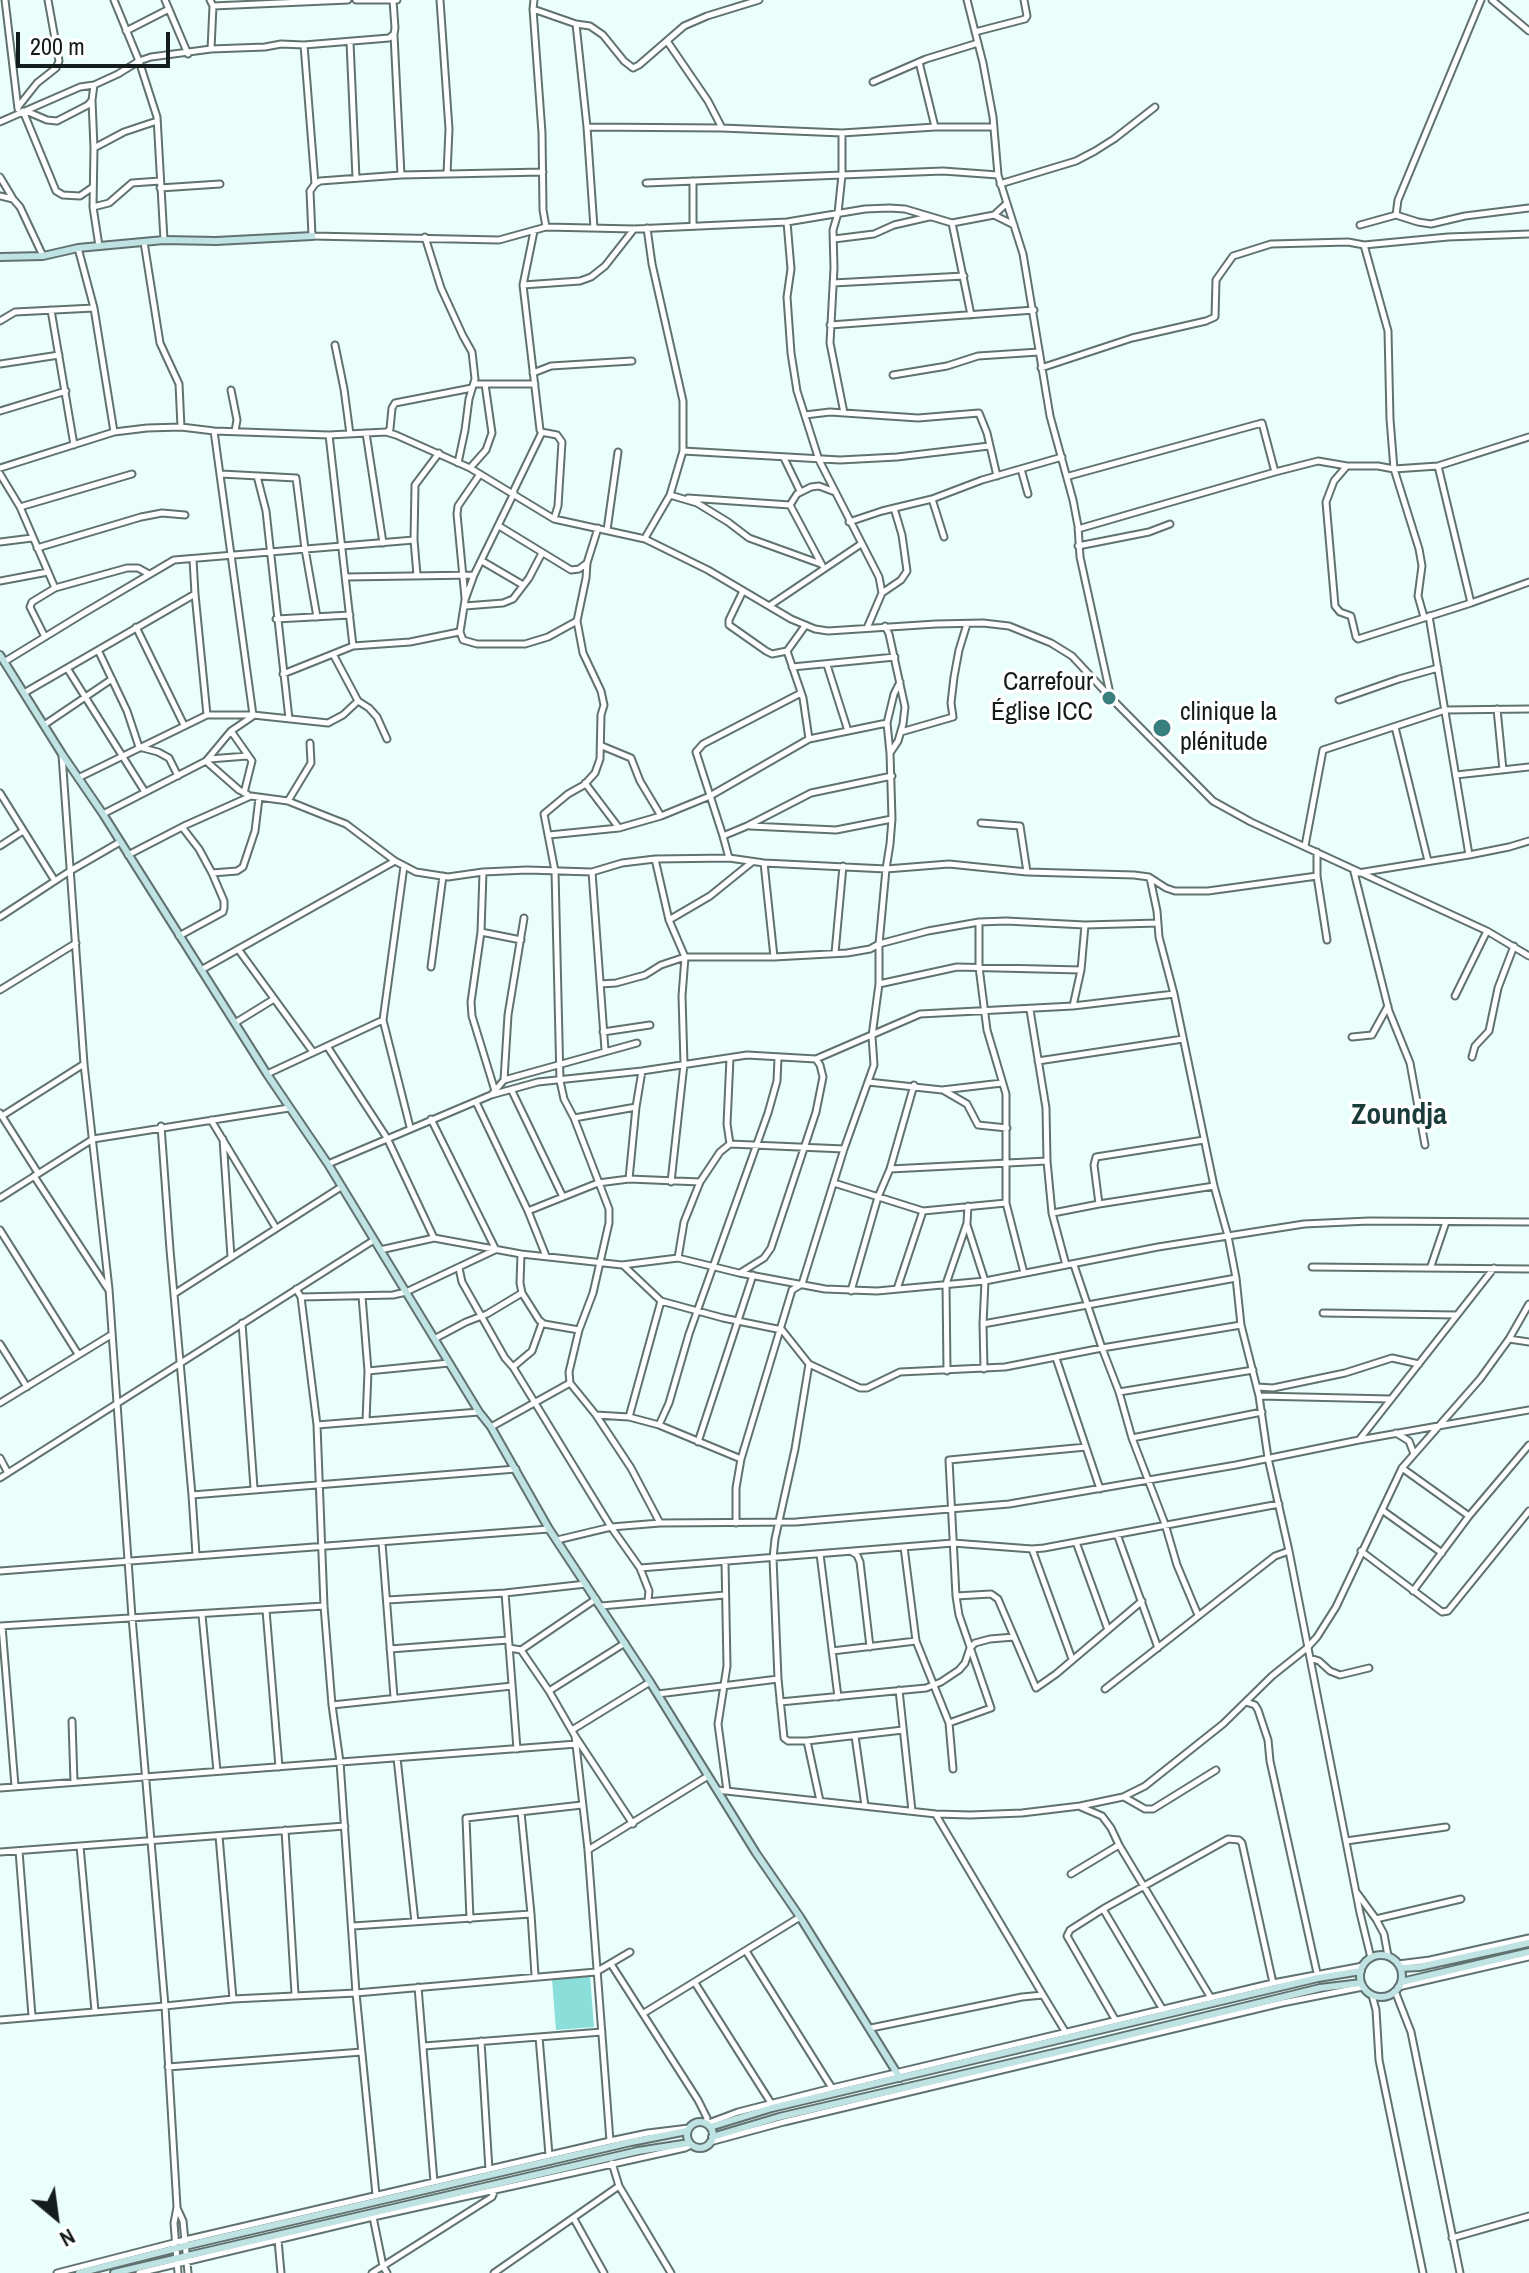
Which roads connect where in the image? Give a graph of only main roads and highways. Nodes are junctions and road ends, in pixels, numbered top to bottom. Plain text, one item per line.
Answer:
1 (312, 236) road end
2 (0, 257) edge
3 (2, 659) edge
4 (1529, 1940) edge
5 (1529, 1954) edge
6 (1400, 1966) junction
7 (1362, 1968) junction
8 (1362, 1985) junction
9 (1398, 1987) junction
10 (898, 2076) junction
11 (708, 2126) junction
12 (688, 2130) junction
13 (711, 2139) junction
14 (690, 2144) junction
15 (79, 2273) edge
16 (114, 2273) edge

1 - 2 main road
3 - 10 main road
4 - 6 main road
5 - 9 main road
6 - 7 main road
6 - 9 main road
7 - 8 main road
7 - 10 main road
8 - 9 main road
8 - 13 main road
10 - 11 main road
11 - 12 main road
11 - 13 main road
12 - 14 main road
12 - 15 main road
13 - 14 main road
14 - 16 main road

